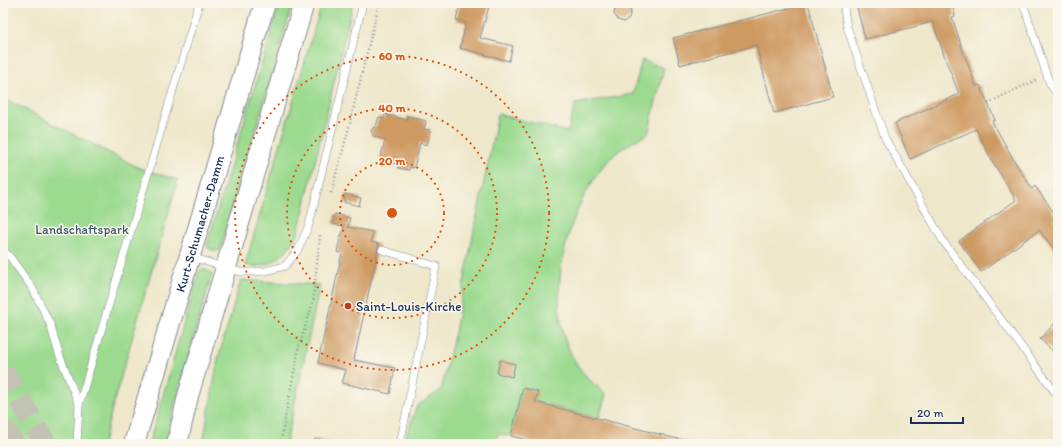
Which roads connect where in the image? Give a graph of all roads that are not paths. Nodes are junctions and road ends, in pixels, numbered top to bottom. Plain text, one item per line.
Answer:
1 (199, 3) edge
2 (265, 3) edge
3 (304, 3) edge
4 (363, 3) edge
5 (846, 3) edge
6 (1023, 3) edge
7 (1058, 96) edge
8 (3, 250) edge
9 (382, 250) dead end
10 (190, 256) junction
11 (225, 267) junction
12 (1058, 396) edge
13 (79, 405) junction
14 (77, 444) edge
15 (134, 444) edge
16 (178, 444) edge
17 (403, 444) edge

1 - 13 lane
2 - 10 main road, Kurt-Schumacher-Damm
3 - 11 main road
4 - 11 lane
5 - 12 lane
6 - 7 lane
8 - 13 lane
9 - 17 lane
10 - 11 lane
10 - 15 main road, Kurt-Schumacher-Damm
11 - 16 main road
13 - 14 lane

